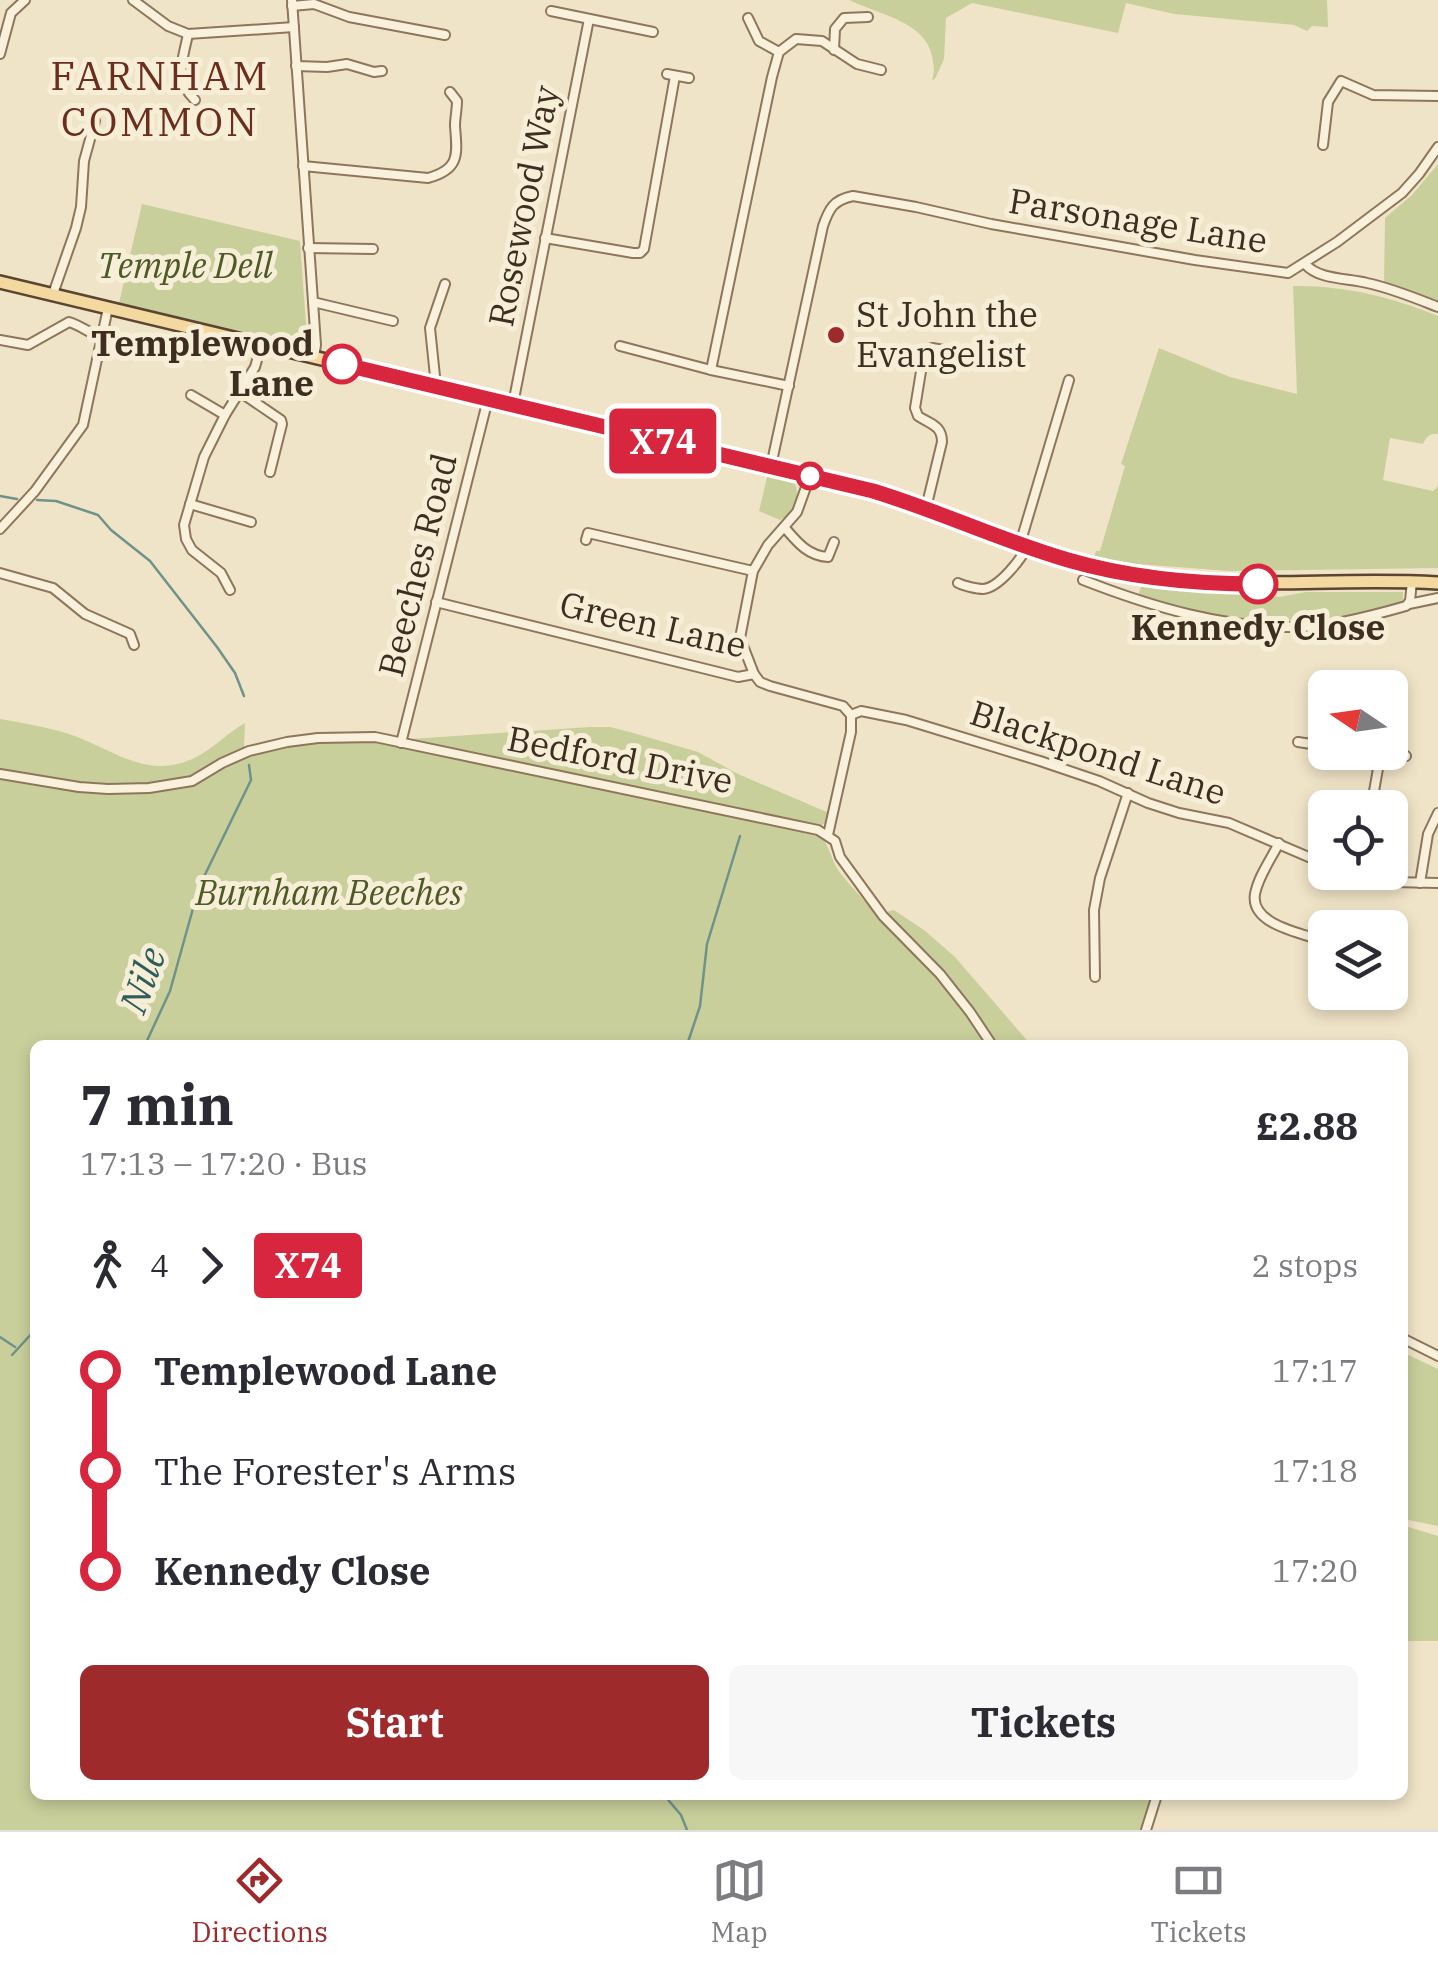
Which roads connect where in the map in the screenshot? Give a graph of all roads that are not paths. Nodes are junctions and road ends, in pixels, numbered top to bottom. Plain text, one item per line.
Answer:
1 (25, 0) edge
2 (133, 0) edge
3 (292, 3) edge
4 (552, 11) dead end
5 (748, 18) dead end
6 (868, 18) dead end
7 (588, 20) junction
8 (294, 27) junction
9 (653, 32) dead end
10 (188, 34) junction
11 (445, 35) dead end
12 (834, 50) junction
13 (779, 52) junction
14 (0, 54) edge
15 (296, 66) junction
16 (881, 70) dead end
17 (382, 72) dead end
18 (688, 78) dead end
19 (450, 92) dead end
20 (468, 95) dead end
21 (1438, 96) edge
22 (195, 100) dead end
23 (458, 100) junction
24 (95, 121) dead end
25 (1322, 145) dead end
26 (1438, 146) edge
27 (303, 166) junction
28 (545, 238) junction
29 (308, 248) junction
30 (373, 248) dead end
31 (1305, 264) junction
32 (0, 282) edge
33 (445, 284) dead end
34 (53, 294) junction
35 (312, 302) junction
36 (1438, 307) edge
37 (108, 308) junction
38 (392, 321) dead end
39 (100, 336) junction
40 (0, 340) edge
41 (261, 346) junction
42 (620, 346) dead end
43 (979, 356) dead end
44 (314, 358) junction
45 (711, 370) junction
46 (1069, 380) dead end
47 (436, 386) junction
48 (789, 386) junction
49 (240, 392) junction
50 (190, 395) dead end
51 (488, 400) junction
52 (514, 404) junction
53 (225, 415) junction
54 (771, 466) junction
55 (270, 472) dead end
56 (810, 476) junction
57 (190, 504) junction
58 (926, 508) junction
59 (251, 522) dead end
60 (785, 528) junction
61 (0, 529) edge
62 (587, 532) dead end
63 (834, 542) dead end
64 (1023, 545) junction
65 (753, 572) junction
66 (0, 573) edge
67 (1133, 575) junction
68 (1083, 580) dead end
69 (1412, 581) junction
70 (958, 583) dead end
71 (1438, 583) edge
72 (230, 590) dead end
73 (1127, 595) junction
74 (1438, 598) edge
75 (436, 602) junction
76 (1409, 604) junction
77 (134, 644) dead end
78 (754, 674) junction
79 (851, 715) junction
80 (1298, 742) dead end
81 (401, 743) junction
82 (1308, 743) edge
83 (0, 774) edge
84 (1128, 793) junction
85 (1438, 813) edge
86 (828, 835) junction
87 (1279, 843) junction
88 (1308, 856) edge
89 (1408, 883) edge
90 (1420, 883) junction
91 (1438, 883) edge
92 (1308, 935) edge
93 (1095, 977) dead end
94 (989, 1040) edge
95 (1408, 1341) edge
96 (1438, 1356) edge
97 (1155, 1800) edge
98 (1146, 1830) edge

1 - 14 street
2 - 10 street
3 - 8 street
3 - 11 street
4 - 7 street
5 - 13 street
6 - 12 street
7 - 9 street
7 - 28 street, Rosewood Way
8 - 10 street
8 - 15 street
10 - 22 street
12 - 13 street
12 - 16 street
13 - 45 street
15 - 17 street
15 - 27 street
18 - 28 street
19 - 23 street
20 - 23 street
21 - 25 street
23 - 27 street
24 - 34 street
26 - 31 street, Parsonage Lane
27 - 29 street
28 - 52 street, Rosewood Way
29 - 30 street
29 - 35 street
31 - 36 street
31 - 48 street, Parsonage Lane
32 - 34 main road
33 - 47 street
34 - 37 main road
35 - 38 street
35 - 44 street
37 - 39 street
37 - 41 main road
39 - 40 street
39 - 61 street
41 - 44 main road
41 - 49 street
42 - 45 street
43 - 58 street
44 - 47 main road
45 - 48 street
46 - 64 street
47 - 51 main road
48 - 54 street
49 - 53 street
49 - 55 street
50 - 53 street
51 - 52 main road
51 - 75 street, Beeches Road
52 - 54 main road
53 - 57 street
54 - 56 main road
56 - 58 main road
56 - 60 street
57 - 59 street
57 - 72 street
58 - 64 main road
60 - 63 street
60 - 65 street
62 - 65 street
64 - 67 main road
64 - 70 street
65 - 78 street
66 - 77 street
67 - 69 main road
67 - 73 street
68 - 73 street
69 - 71 main road
69 - 76 street
73 - 76 street
74 - 76 street
75 - 78 street, Green Lane
75 - 81 street, Beeches Road
78 - 79 street, Green Lane
79 - 84 street, Blackpond Lane
79 - 86 street
80 - 82 street
81 - 83 street, Bedford Drive
81 - 86 street, Bedford Drive
84 - 87 street, Blackpond Lane
84 - 93 street
85 - 90 street
86 - 94 street
87 - 88 street, Blackpond Lane
87 - 92 street
89 - 90 street
90 - 91 street
95 - 96 street
97 - 98 street

